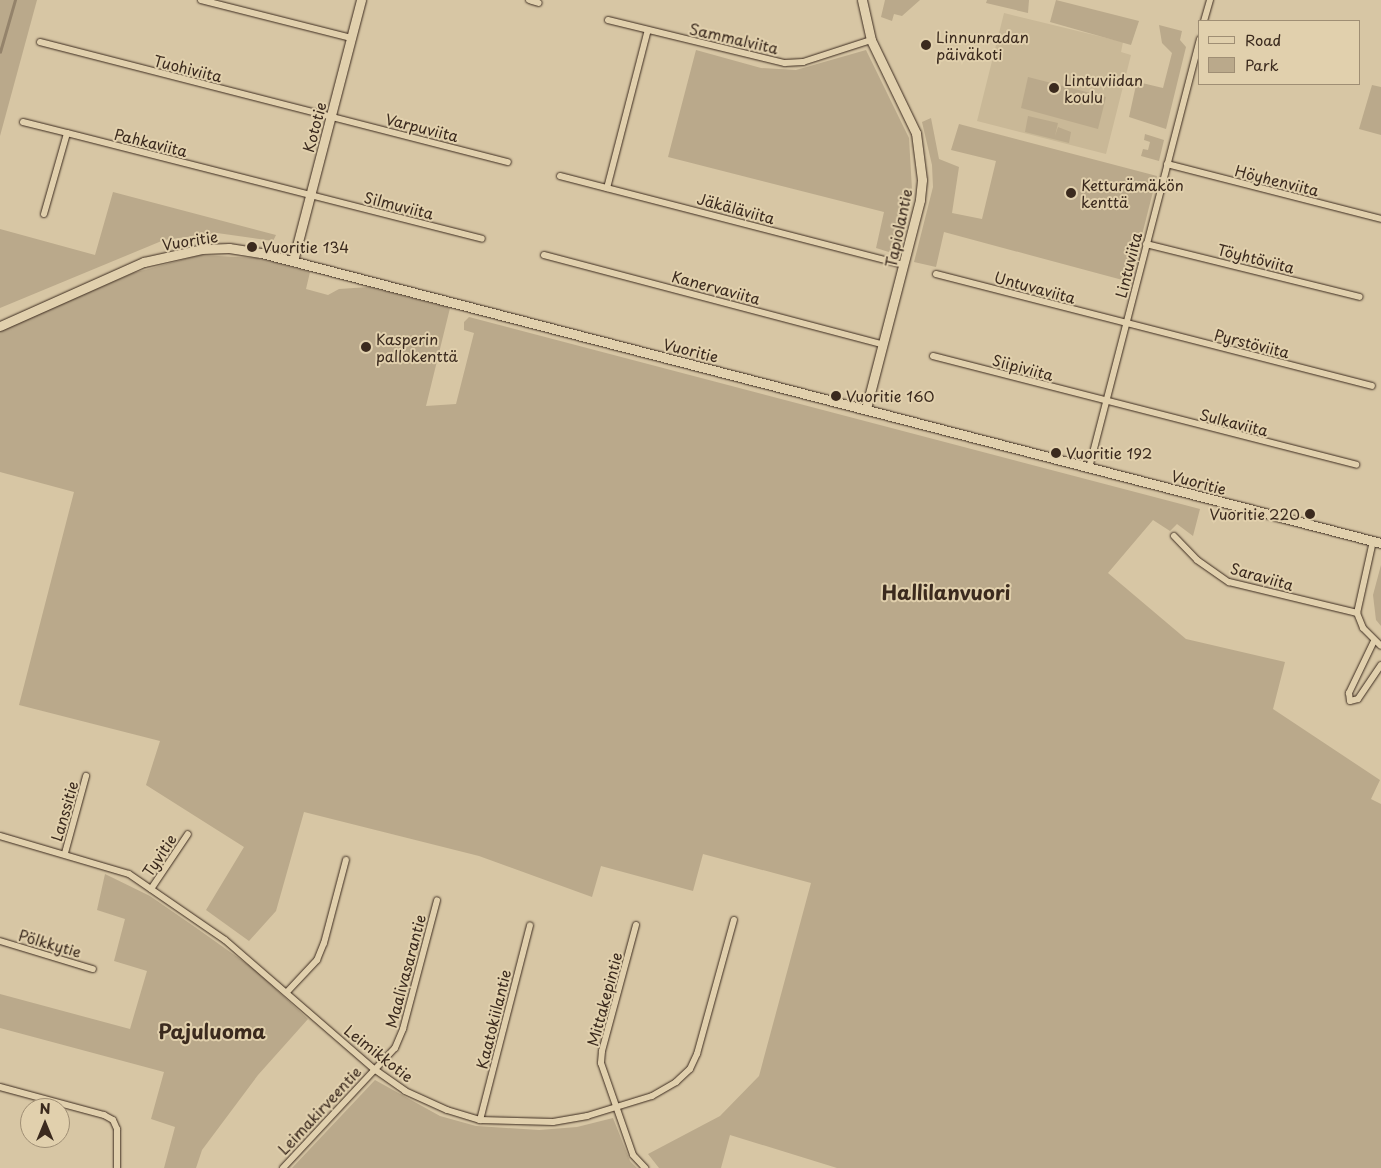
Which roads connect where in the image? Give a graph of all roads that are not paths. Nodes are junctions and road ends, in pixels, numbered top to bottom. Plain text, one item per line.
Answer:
1 (201, 0) edge
2 (361, 0) edge
3 (529, 0) edge
4 (862, 0) edge
5 (1210, 0) edge
6 (539, 3) dead end
7 (608, 20) dead end
8 (1204, 20) edge
9 (648, 30) junction
10 (351, 38) junction
11 (871, 40) junction
12 (40, 42) dead end
13 (1198, 47) edge
14 (330, 117) junction
15 (23, 122) dead end
16 (67, 134) junction
17 (508, 162) dead end
18 (1167, 164) junction
19 (560, 176) dead end
20 (607, 188) junction
21 (310, 195) junction
22 (44, 214) dead end
23 (1381, 219) edge
24 (482, 239) dead end
25 (1146, 244) junction
26 (544, 255) dead end
27 (293, 261) junction
28 (905, 265) junction
29 (936, 274) dead end
30 (1360, 297) dead end
31 (1127, 324) junction
32 (0, 326) edge
33 (882, 344) junction
34 (933, 356) dead end
35 (1372, 386) dead end
36 (1106, 402) junction
37 (866, 409) junction
38 (1356, 465) dead end
39 (1089, 468) junction
40 (1174, 536) dead end
41 (1377, 542) edge
42 (1357, 613) junction
43 (1374, 641) junction
44 (1381, 646) edge
45 (1381, 665) edge
46 (86, 776) dead end
47 (188, 834) dead end
48 (0, 836) edge
49 (65, 853) junction
50 (346, 860) dead end
51 (151, 889) junction
52 (437, 900) dead end
53 (734, 920) dead end
54 (530, 924) dead end
55 (636, 925) dead end
56 (0, 941) edge
57 (93, 969) dead end
58 (288, 992) junction
59 (374, 1069) junction
60 (0, 1087) edge
61 (616, 1108) junction
62 (480, 1120) junction
63 (117, 1168) edge
64 (282, 1168) edge
65 (645, 1168) edge

1 - 10 street
2 - 10 street, Kototie
3 - 6 street
4 - 11 street, Tapiolantie
5 - 8 street
7 - 9 street, Sammalviita
9 - 11 street, Sammalviita
9 - 20 street
10 - 14 street, Kototie
11 - 28 street, Tapiolantie
12 - 14 street, Tuohiviita
13 - 18 street, Lintuviita
14 - 17 street, Varpuviita
14 - 21 street, Kototie
15 - 16 street, Pahkaviita
16 - 21 street, Pahkaviita
16 - 22 street
18 - 23 street, Höyhenviita
18 - 25 street, Lintuviita
19 - 20 street, Jäkäläviita
20 - 28 street, Jäkäläviita
21 - 24 street, Silmuviita
21 - 27 street, Kototie
25 - 30 street, Töyhtöviita
25 - 31 street, Lintuviita
26 - 33 street, Kanervaviita
27 - 32 street, Vuoritie
27 - 37 street, Vuoritie
28 - 33 street, Tapiolantie
29 - 31 street, Untuvaviita
31 - 35 street, Pyrstöviita
31 - 36 street, Lintuviita
33 - 37 street, Tapiolantie
34 - 36 street, Siipiviita
36 - 38 street, Sulkaviita
36 - 39 street, Lintuviita
37 - 39 street, Vuoritie
39 - 41 street, Vuoritie
40 - 42 street, Saraviita
41 - 42 street
42 - 43 street
43 - 44 street
43 - 45 street
46 - 49 street, Lanssitie
47 - 51 street, Tyvitie
48 - 49 street, Leimikkotie
49 - 51 street, Leimikkotie
50 - 58 street
51 - 58 street, Leimikkotie
52 - 59 street, Maalivasarantie
53 - 61 street, Leimikkotie
54 - 62 street, Kaatokiilantie
55 - 61 street, Mittakepintie
56 - 57 street, Pölkkytie
58 - 59 street, Leimikkotie
59 - 62 street, Leimikkotie
59 - 64 street, Leimakirveentie
60 - 63 street
61 - 62 street, Leimikkotie
61 - 65 street, Mittakepintie

